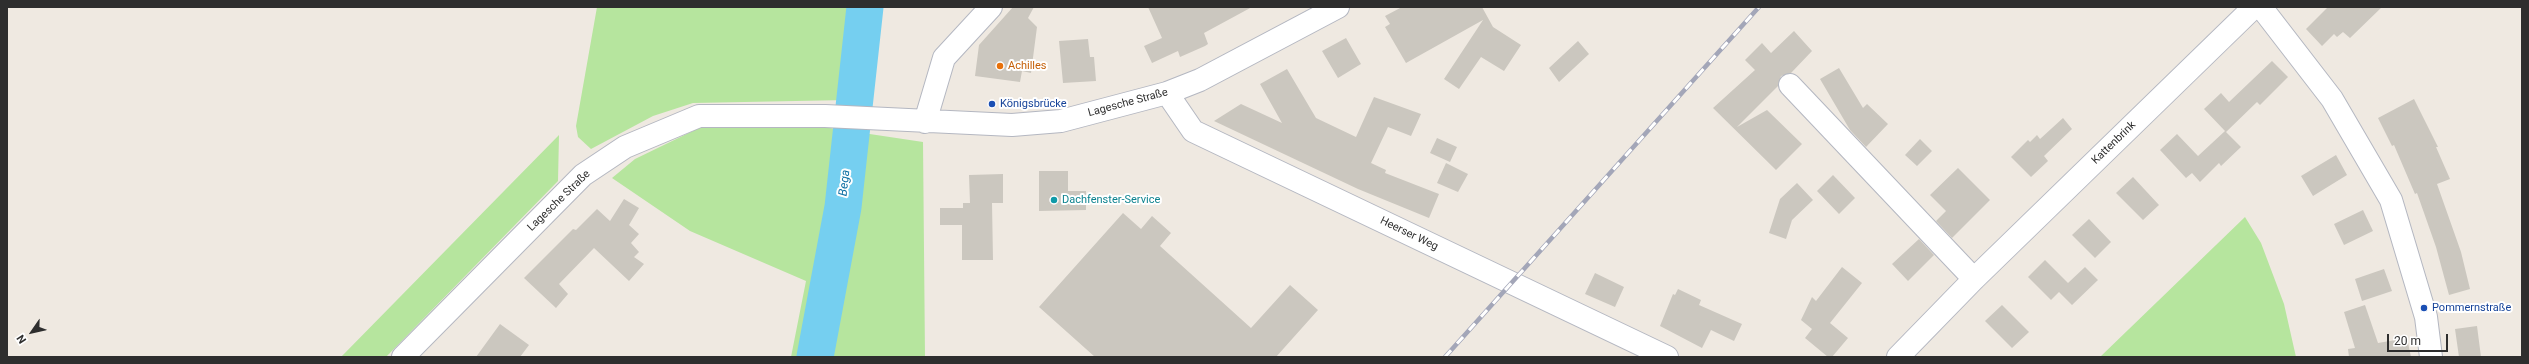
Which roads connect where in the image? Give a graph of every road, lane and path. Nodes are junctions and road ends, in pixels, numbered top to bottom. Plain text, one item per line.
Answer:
1 (991, 7) edge
2 (1338, 7) edge
3 (2254, 7) edge
4 (2261, 7) edge
5 (1790, 85) dead end
6 (1166, 94) junction
7 (925, 122) junction
8 (1974, 279) junction
9 (403, 357) edge
10 (1667, 357) edge
11 (1898, 357) edge
12 (2431, 357) edge

1 - 7 street
2 - 6 street, Lagesche Straße
3 - 8 street, Kattenbrink
4 - 12 street
5 - 8 street
6 - 7 street, Lagesche Straße
6 - 10 street, Heerser Weg
7 - 9 street, Lagesche Straße
8 - 11 street, Kattenbrink

